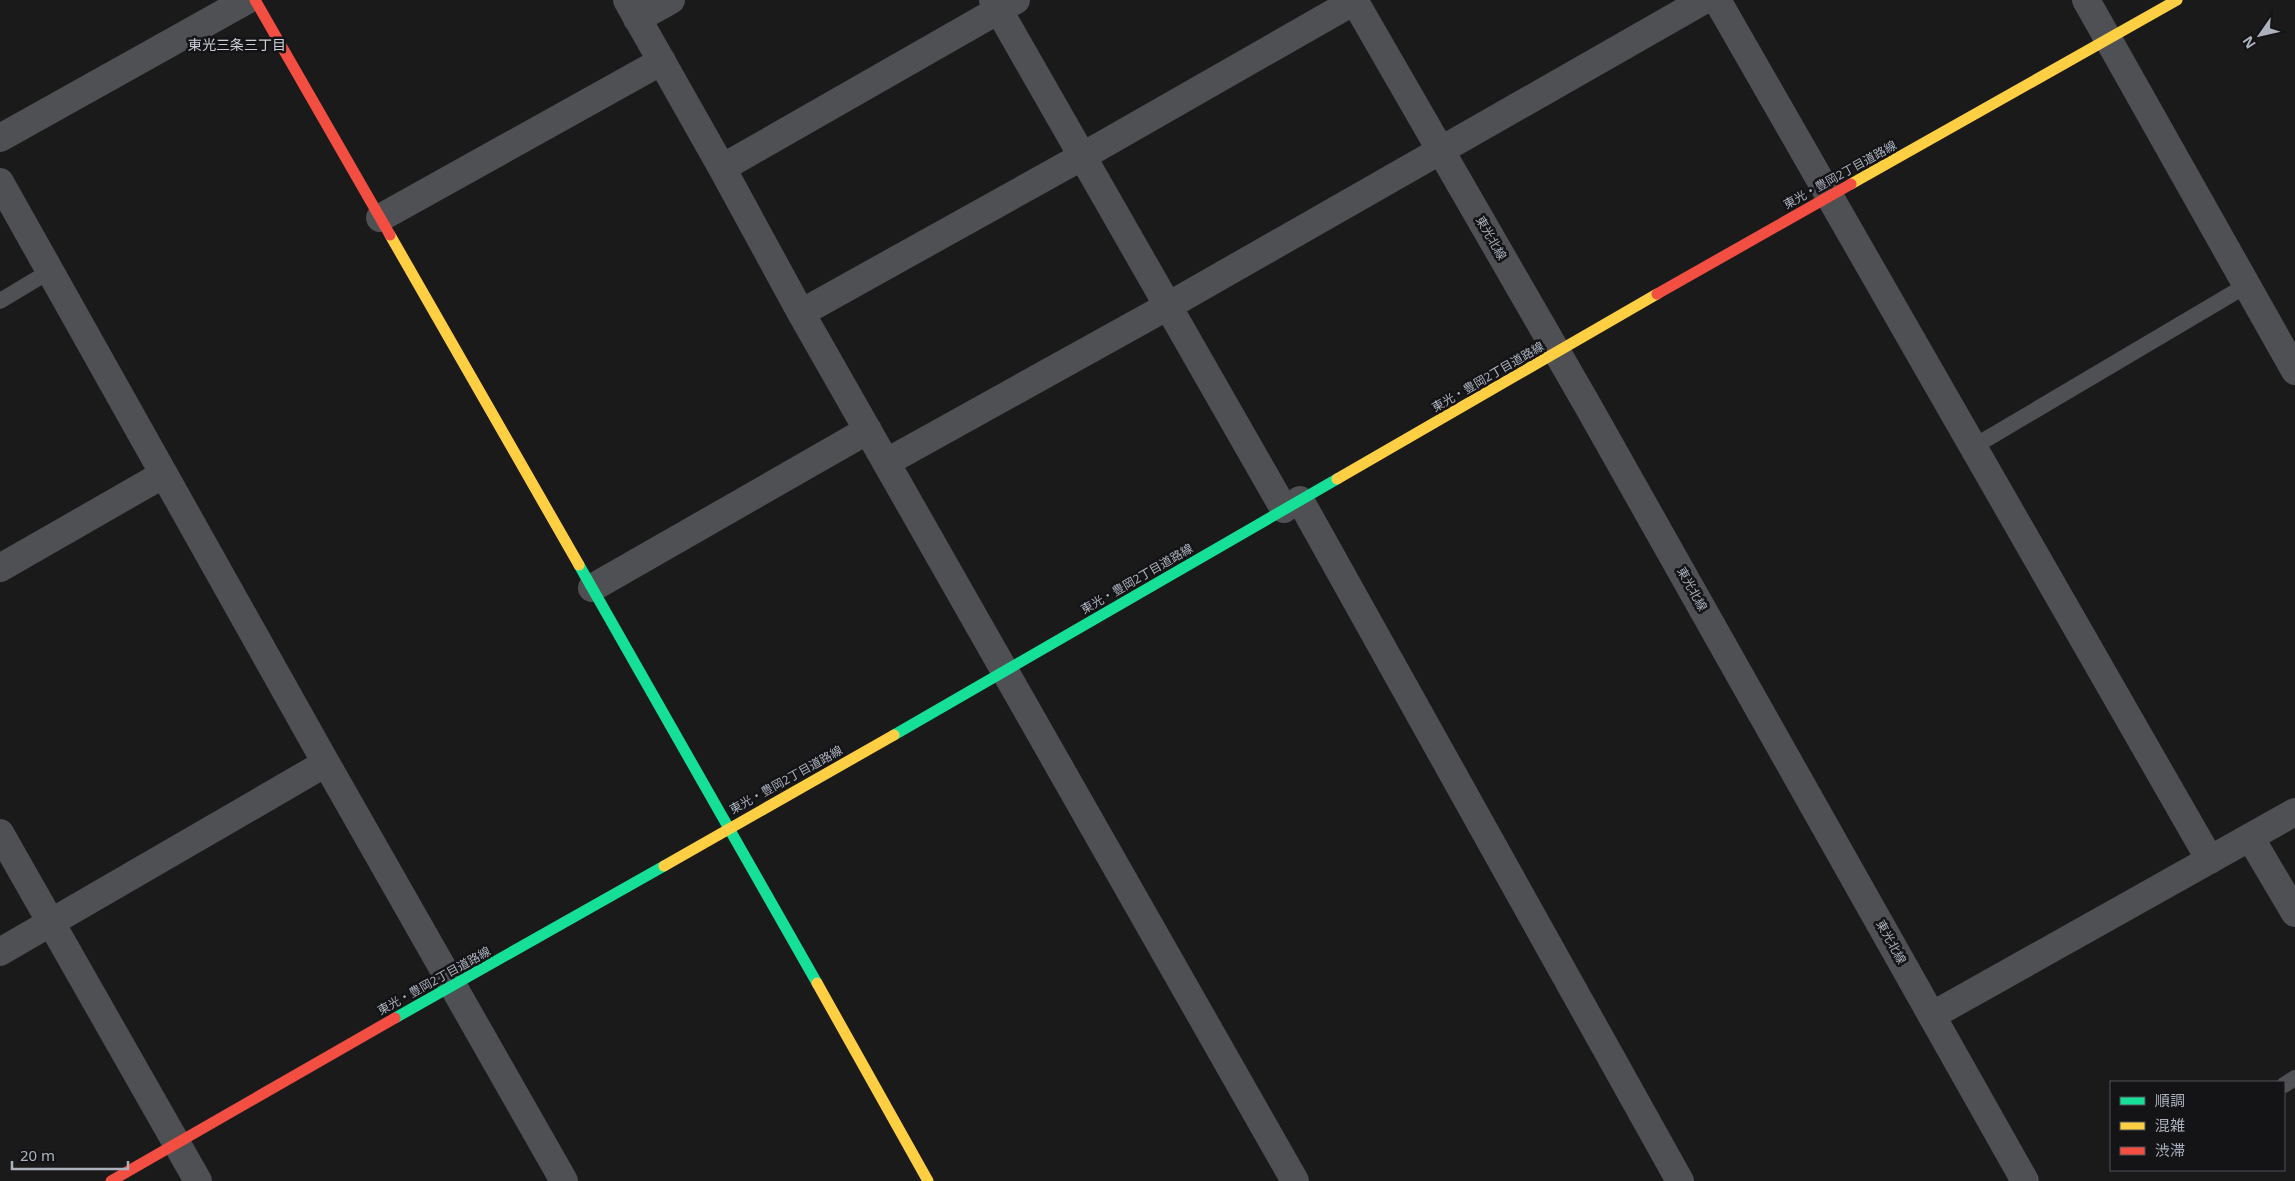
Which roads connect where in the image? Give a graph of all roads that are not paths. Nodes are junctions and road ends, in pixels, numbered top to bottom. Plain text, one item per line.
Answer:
1 (247, 0) edge
2 (255, 0) edge
3 (671, 0) edge
4 (1355, 0) edge
5 (1704, 0) edge
6 (1717, 0) edge
7 (2086, 0) edge
8 (2177, 0) edge
9 (1003, 3) edge
10 (632, 9) edge
11 (2109, 40) junction
12 (662, 61) junction
13 (0, 138) edge
14 (1440, 150) junction
15 (1083, 156) junction
16 (722, 168) junction
17 (0, 182) edge
18 (1829, 197) junction
19 (380, 218) junction
20 (50, 271) junction
21 (2246, 285) junction
22 (0, 301) edge
23 (1168, 306) junction
24 (801, 313) junction
25 (1558, 353) junction
26 (2295, 371) edge
27 (868, 430) junction
28 (1974, 447) junction
29 (887, 462) junction
30 (164, 474) junction
31 (1292, 504) junction
32 (0, 568) edge
33 (592, 588) junction
34 (1006, 672) junction
35 (326, 763) junction
36 (2295, 812) edge
37 (730, 828) junction
38 (0, 833) edge
39 (2250, 837) junction
40 (2210, 860) junction
41 (2295, 913) edge
42 (51, 923) junction
43 (0, 952) edge
44 (453, 987) junction
45 (1933, 1015) junction
46 (176, 1142) junction
47 (2020, 1179) edge
48 (111, 1181) edge
49 (198, 1181) edge
50 (564, 1181) edge
51 (928, 1181) edge
52 (1296, 1181) edge
53 (1680, 1181) edge

1 - 13 street
2 - 19 street
3 - 10 street
4 - 14 street, 東光北線
4 - 15 street
5 - 14 street
6 - 18 street
7 - 11 street
8 - 11 street, 東光・豊岡2丁目道路線
9 - 15 street
9 - 16 street
10 - 12 street
11 - 18 street, 東光・豊岡2丁目道路線
11 - 21 street
12 - 16 street
12 - 19 street
14 - 23 street
14 - 25 street, 東光北線
15 - 23 street
15 - 24 street
16 - 24 street
17 - 20 street
18 - 25 street, 東光・豊岡2丁目道路線
18 - 28 street
19 - 33 street
20 - 22 lane
20 - 30 street
21 - 26 street
21 - 28 lane
23 - 29 street
23 - 31 street
24 - 27 street
25 - 31 street, 東光・豊岡2丁目道路線
25 - 45 street, 東光北線
27 - 29 street
27 - 33 street
28 - 40 street
29 - 34 street
30 - 32 street
30 - 35 street
31 - 34 street, 東光・豊岡2丁目道路線
31 - 53 street
33 - 37 street
34 - 37 street, 東光・豊岡2丁目道路線
34 - 52 street
35 - 42 street
35 - 44 street
36 - 39 street
37 - 44 street, 東光・豊岡2丁目道路線
37 - 51 street
38 - 42 street
39 - 40 street
39 - 41 street
40 - 45 street
42 - 43 street
42 - 46 street
44 - 46 street, 東光・豊岡2丁目道路線
44 - 50 street
45 - 47 street, 東光北線
46 - 48 street, 東光・豊岡2丁目道路線
46 - 49 street

